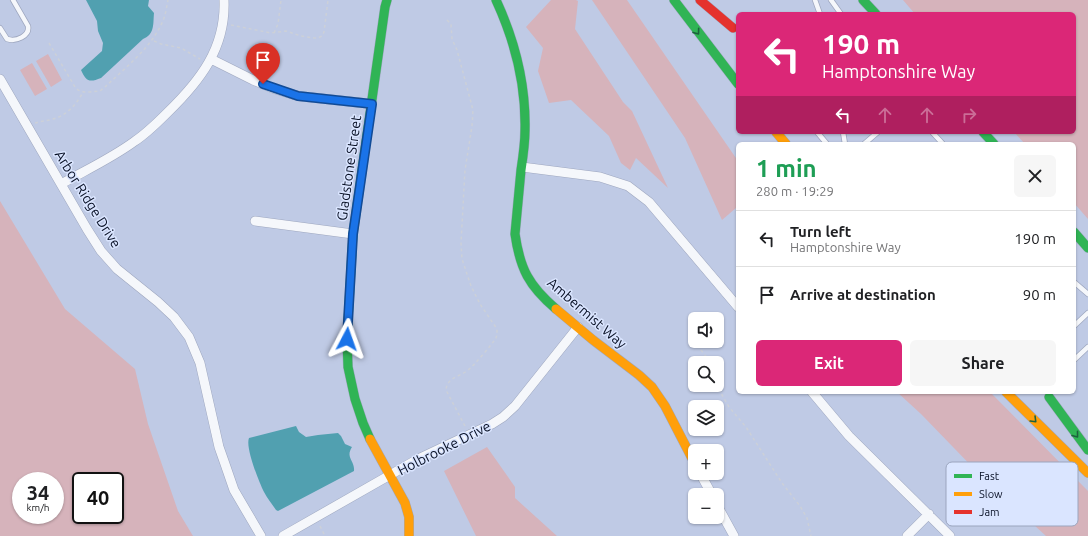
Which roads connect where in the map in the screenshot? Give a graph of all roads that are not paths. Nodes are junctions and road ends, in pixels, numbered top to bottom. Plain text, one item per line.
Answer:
1 (13, 0) edge
2 (224, 0) edge
3 (387, 0) edge
4 (496, 0) edge
5 (674, 0) edge
6 (700, 0) edge
7 (815, 0) edge
8 (831, 0) edge
9 (863, 0) edge
10 (819, 12) edge
11 (840, 12) edge
12 (874, 12) edge
13 (0, 28) edge
14 (736, 31) edge
15 (210, 61) junction
16 (0, 79) edge
17 (736, 81) edge
18 (372, 104) junction
19 (778, 134) edge
20 (819, 134) edge
21 (876, 134) edge
22 (934, 134) edge
23 (985, 134) edge
24 (784, 142) edge
25 (825, 142) edge
26 (866, 142) edge
27 (941, 142) edge
28 (992, 142) edge
29 (522, 167) junction
30 (61, 184) junction
31 (255, 221) dead end
32 (353, 234) junction
33 (1076, 234) edge
34 (1088, 248) edge
35 (1076, 286) edge
36 (1088, 294) edge
37 (736, 305) edge
38 (1088, 313) edge
39 (1076, 324) edge
40 (578, 327) junction
41 (1088, 347) edge
42 (1076, 358) edge
43 (814, 394) edge
44 (1008, 394) edge
45 (1048, 395) edge
46 (688, 450) edge
47 (1088, 450) edge
48 (1077, 462) edge
49 (1078, 463) edge
50 (1088, 473) edge
51 (390, 476) junction
52 (929, 514) junction
53 (724, 518) edge
54 (261, 536) edge
55 (283, 536) edge
56 (409, 536) edge
57 (734, 536) edge
58 (907, 536) edge
59 (950, 536) edge

1 - 13 lane
2 - 15 street
3 - 18 main road, Gladstone Street
4 - 29 main road, Ambermist Way
5 -> 17 main road
6 - 14 main road
7 - 10 lane
8 - 11 lane
9 - 12 main road
15 - 18 street
15 - 30 street
16 - 30 street, Arbor Ridge Drive
18 - 32 main road, Gladstone Street
19 - 24 main road
20 - 25 lane
21 - 26 lane
22 - 27 lane
23 - 28 main road
29 - 37 street
29 - 40 main road, Ambermist Way
30 - 54 street, Arbor Ridge Drive
31 - 32 street
32 - 51 main road, Gladstone Street
33 - 34 main road
35 - 36 lane
38 - 39 lane
40 - 46 main road, Ambermist Way
40 - 51 street, Holbrooke Drive
41 - 42 lane
43 - 52 street
44 -> 48 main road
45 -> 47 main road
49 -> 50 main road
51 - 55 street, Holbrooke Drive
51 - 56 main road
52 - 58 street
52 - 59 street
53 - 57 street

